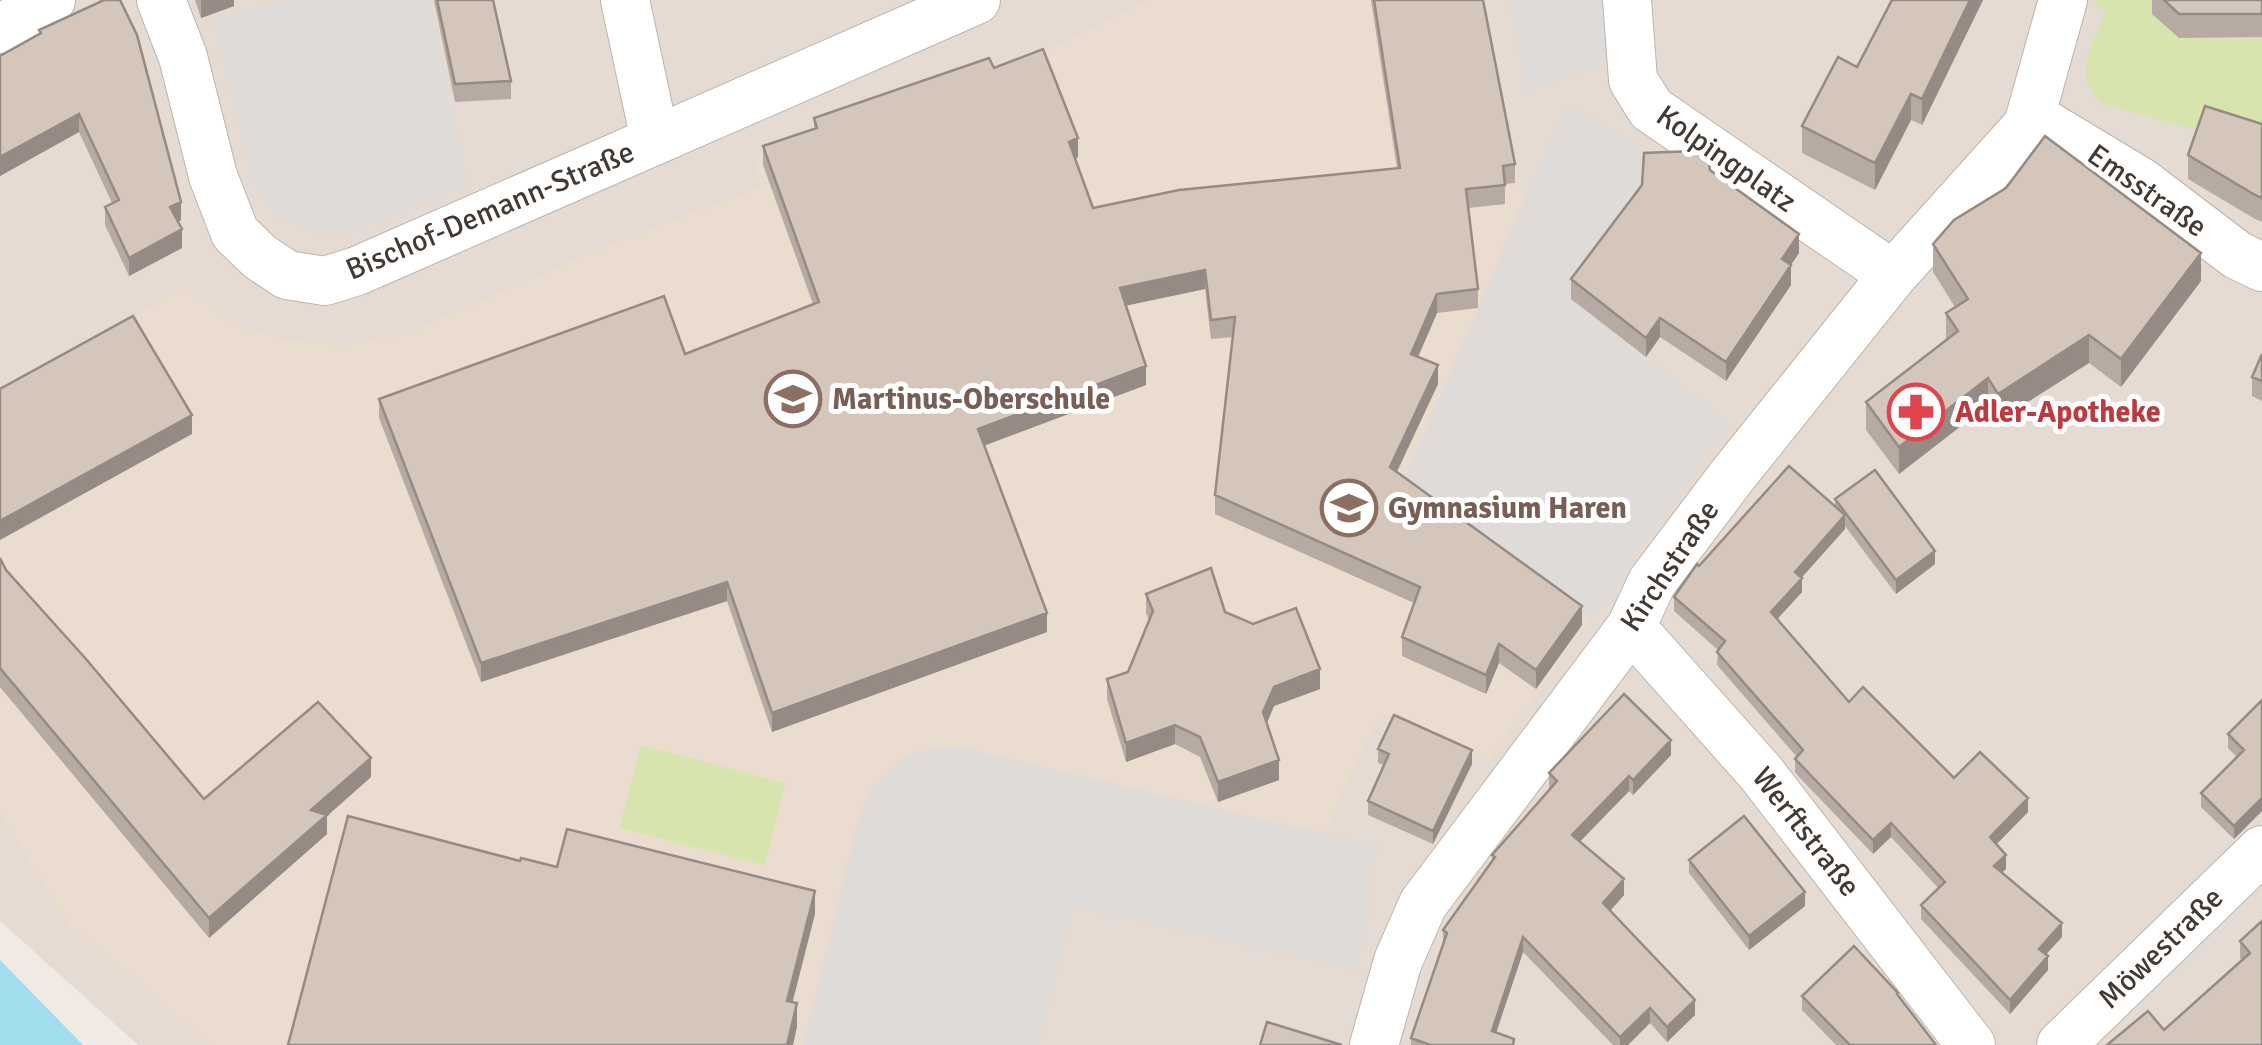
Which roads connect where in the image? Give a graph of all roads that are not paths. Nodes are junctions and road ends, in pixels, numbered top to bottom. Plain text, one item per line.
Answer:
1 (52, 0) edge
2 (161, 0) edge
3 (625, 0) edge
4 (976, 0) edge
5 (1627, 0) edge
6 (2062, 0) edge
7 (0, 30) edge
8 (2028, 126) junction
9 (655, 140) junction
10 (2262, 267) edge
11 (1893, 275) junction
12 (1631, 627) junction
13 (2262, 850) edge
14 (1374, 1045) edge
15 (1970, 1045) edge
16 (2060, 1045) edge

1 - 7 street
2 - 9 street, Bischof-Demann-Straße
3 - 9 street
4 - 9 street, Bischof-Demann-Straße
5 - 11 street, Kolpingplatz
6 - 8 street
8 - 10 street, Emsstraße
8 - 11 street, Kirchstraße
11 - 12 street, Kirchstraße
12 - 14 street, Kirchstraße
12 - 15 street, Werftstraße
13 - 16 street, Möwestraße

